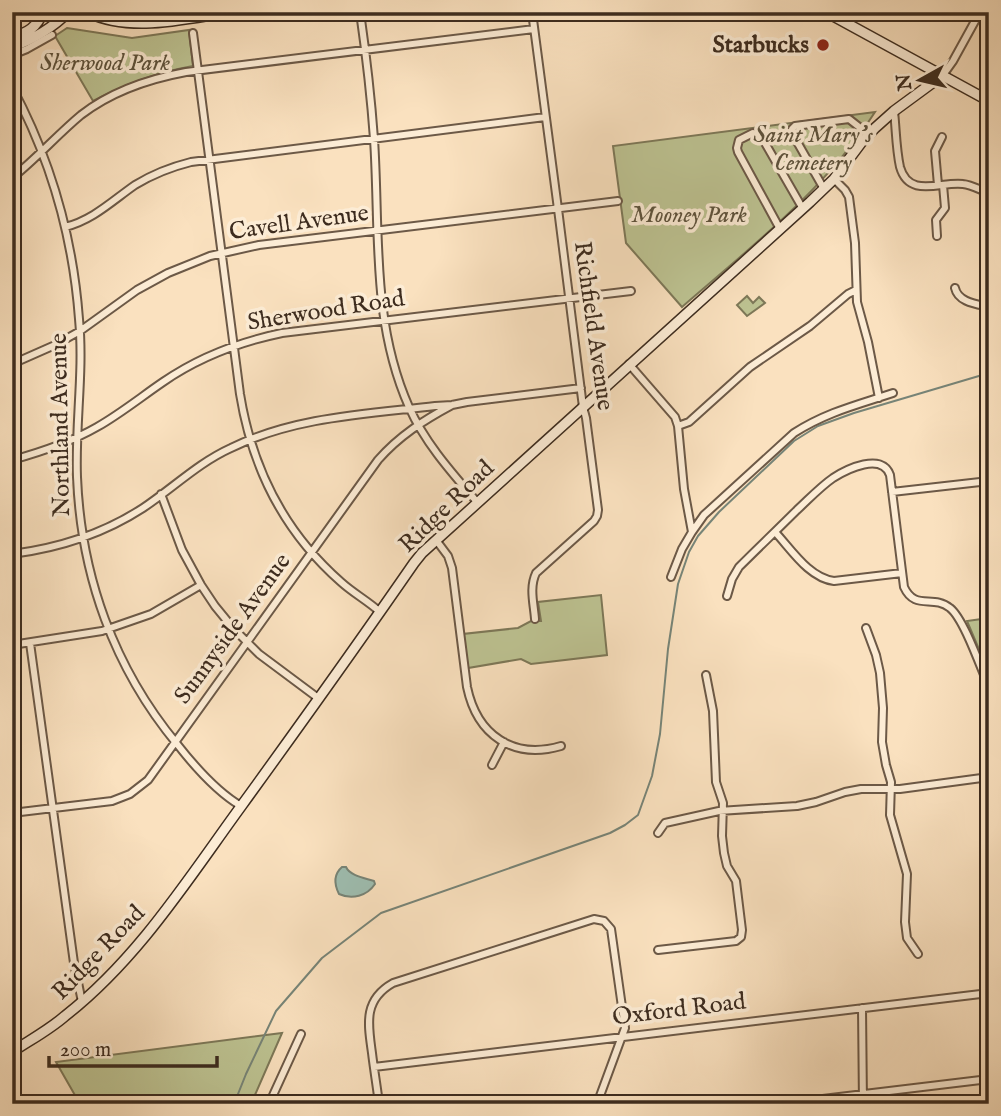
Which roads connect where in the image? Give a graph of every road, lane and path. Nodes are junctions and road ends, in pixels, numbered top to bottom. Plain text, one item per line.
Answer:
1 (43, 12) edge
2 (68, 12) edge
3 (87, 12) edge
4 (104, 12) edge
5 (176, 12) edge
6 (230, 12) edge
7 (360, 12) edge
8 (532, 12) edge
9 (826, 12) edge
10 (980, 12) edge
11 (534, 29) junction
12 (192, 33) dead end
13 (52, 35) dead end
14 (12, 37) edge
15 (12, 47) edge
16 (365, 50) junction
17 (12, 55) edge
18 (197, 70) junction
19 (943, 75) junction
20 (12, 87) edge
21 (989, 101) edge
22 (894, 111) junction
23 (545, 117) junction
24 (868, 134) junction
25 (942, 137) dead end
26 (374, 139) junction
27 (42, 152) junction
28 (209, 160) junction
29 (12, 178) edge
30 (834, 179) junction
31 (989, 180) edge
32 (941, 185) junction
33 (824, 189) junction
34 (986, 192) edge
35 (618, 201) dead end
36 (558, 209) junction
37 (803, 209) junction
38 (65, 227) junction
39 (780, 229) junction
40 (377, 231) junction
41 (937, 236) dead end
42 (221, 253) junction
43 (955, 288) dead end
44 (856, 290) junction
45 (631, 291) dead end
46 (569, 299) junction
47 (989, 307) edge
48 (384, 321) junction
49 (80, 331) junction
50 (233, 346) junction
51 (12, 364) edge
52 (629, 364) junction
53 (581, 388) junction
54 (894, 393) dead end
55 (879, 398) junction
56 (452, 405) junction
57 (583, 407) junction
58 (410, 409) junction
59 (418, 425) junction
60 (678, 426) junction
61 (76, 438) junction
62 (249, 439) junction
63 (12, 460) edge
64 (989, 481) edge
65 (892, 492) junction
66 (161, 494) junction
67 (477, 502) junction
68 (692, 531) junction
69 (775, 532) junction
70 (83, 538) junction
71 (436, 540) junction
72 (311, 553) junction
73 (12, 554) edge
74 (902, 573) junction
75 (671, 577) dead end
76 (201, 585) junction
77 (727, 596) dead end
78 (380, 612) junction
79 (536, 619) dead end
80 (866, 628) dead end
81 (108, 629) junction
82 (247, 642) junction
83 (30, 643) junction
84 (12, 645) edge
85 (706, 675) dead end
86 (989, 687) edge
87 (318, 698) junction
88 (504, 742) junction
89 (175, 743) junction
90 (561, 747) dead end
91 (492, 765) dead end
92 (989, 777) edge
93 (891, 789) junction
94 (241, 806) junction
95 (53, 808) junction
96 (724, 810) junction
97 (12, 813) edge
98 (658, 833) dead end
99 (658, 950) dead end
100 (918, 954) dead end
101 (989, 993) edge
102 (82, 1002) junction
103 (862, 1008) junction
104 (301, 1034) dead end
105 (621, 1037) junction
106 (12, 1052) edge
107 (374, 1067) junction
108 (989, 1079) edge
109 (863, 1094) junction
110 (270, 1104) edge
111 (379, 1104) edge
112 (597, 1104) edge
113 (781, 1104) edge
114 (863, 1104) edge

1 - 14 street
2 - 15 street
3 - 6 street
4 - 5 street
7 - 16 street
8 - 11 street, Richfield Avenue
9 - 19 street
10 - 19 street
11 - 16 street
11 - 23 street, Richfield Avenue
12 - 18 street
13 - 17 street
16 - 18 street
16 - 26 street
18 - 27 street
18 - 28 street
19 - 21 street
19 - 22 street, Ridge Road
20 - 27 street, Northland Avenue
22 - 24 street, Ridge Road
22 - 32 street
23 - 26 street
23 - 36 street, Richfield Avenue
24 - 30 street, Ridge Road
24 - 33 street
25 - 32 street
26 - 28 street
26 - 40 street
27 - 29 street
27 - 38 street, Northland Avenue
28 - 38 street
28 - 42 street
30 - 33 street, Ridge Road
30 - 44 street
31 - 34 street
32 - 34 street
32 - 41 street
33 - 37 street, Ridge Road
35 - 36 street, Cavell Avenue
36 - 40 street, Cavell Avenue
36 - 46 street, Richfield Avenue
37 - 39 street, Ridge Road
37 - 39 street
38 - 49 street, Northland Avenue
39 - 52 street, Ridge Road
40 - 42 street, Cavell Avenue
40 - 48 street
42 - 49 street, Cavell Avenue
42 - 50 street
43 - 47 street
44 - 55 street
44 - 60 street
45 - 46 street, Sherwood Road
46 - 48 street, Sherwood Road
46 - 53 street, Richfield Avenue
48 - 50 street, Sherwood Road
48 - 58 street
49 - 51 street, Cavell Avenue
49 - 61 street, Northland Avenue
50 - 61 street, Sherwood Road
50 - 62 street
52 - 57 street, Ridge Road
52 - 60 street
53 - 56 street
53 - 57 street, Richfield Avenue
54 - 55 street
55 - 68 street
56 - 58 street
56 - 59 street, Sunnyside Avenue
57 - 67 street, Ridge Road
57 - 79 street, Richfield Avenue
58 - 59 street
58 - 62 street
59 - 67 street
59 - 72 street, Sunnyside Avenue
60 - 68 street
61 - 63 street, Sherwood Road
61 - 70 street, Northland Avenue
62 - 66 street
62 - 72 street
64 - 65 street
65 - 69 street
65 - 74 street
66 - 70 street
66 - 76 street
67 - 71 street, Ridge Road
68 - 75 street
69 - 74 street
69 - 77 street
70 - 73 street
70 - 81 street, Northland Avenue
71 - 78 street, Ridge Road
71 - 88 street
72 - 78 street
72 - 82 street, Sunnyside Avenue
74 - 86 street
76 - 81 street
76 - 82 street
78 - 87 street, Ridge Road
80 - 93 street
81 - 83 street
81 - 89 street, Northland Avenue
82 - 87 street
82 - 89 street, Sunnyside Avenue
83 - 84 street
83 - 95 street
85 - 96 street
87 - 94 street, Ridge Road
88 - 90 street
88 - 91 street
89 - 94 street, Northland Avenue
89 - 95 street, Sunnyside Avenue
92 - 93 street
93 - 96 street
93 - 100 street
94 - 102 street, Ridge Road
95 - 97 street, Sunnyside Avenue
95 - 102 street
96 - 98 street
96 - 99 street
101 - 103 street, Oxford Road
102 - 106 street, Ridge Road
103 - 105 street, Oxford Road
103 - 109 street
104 - 110 street
105 - 107 street, Oxford Road
105 - 107 street
105 - 112 street
107 - 111 street
108 - 109 street
109 - 113 street
109 - 114 street

